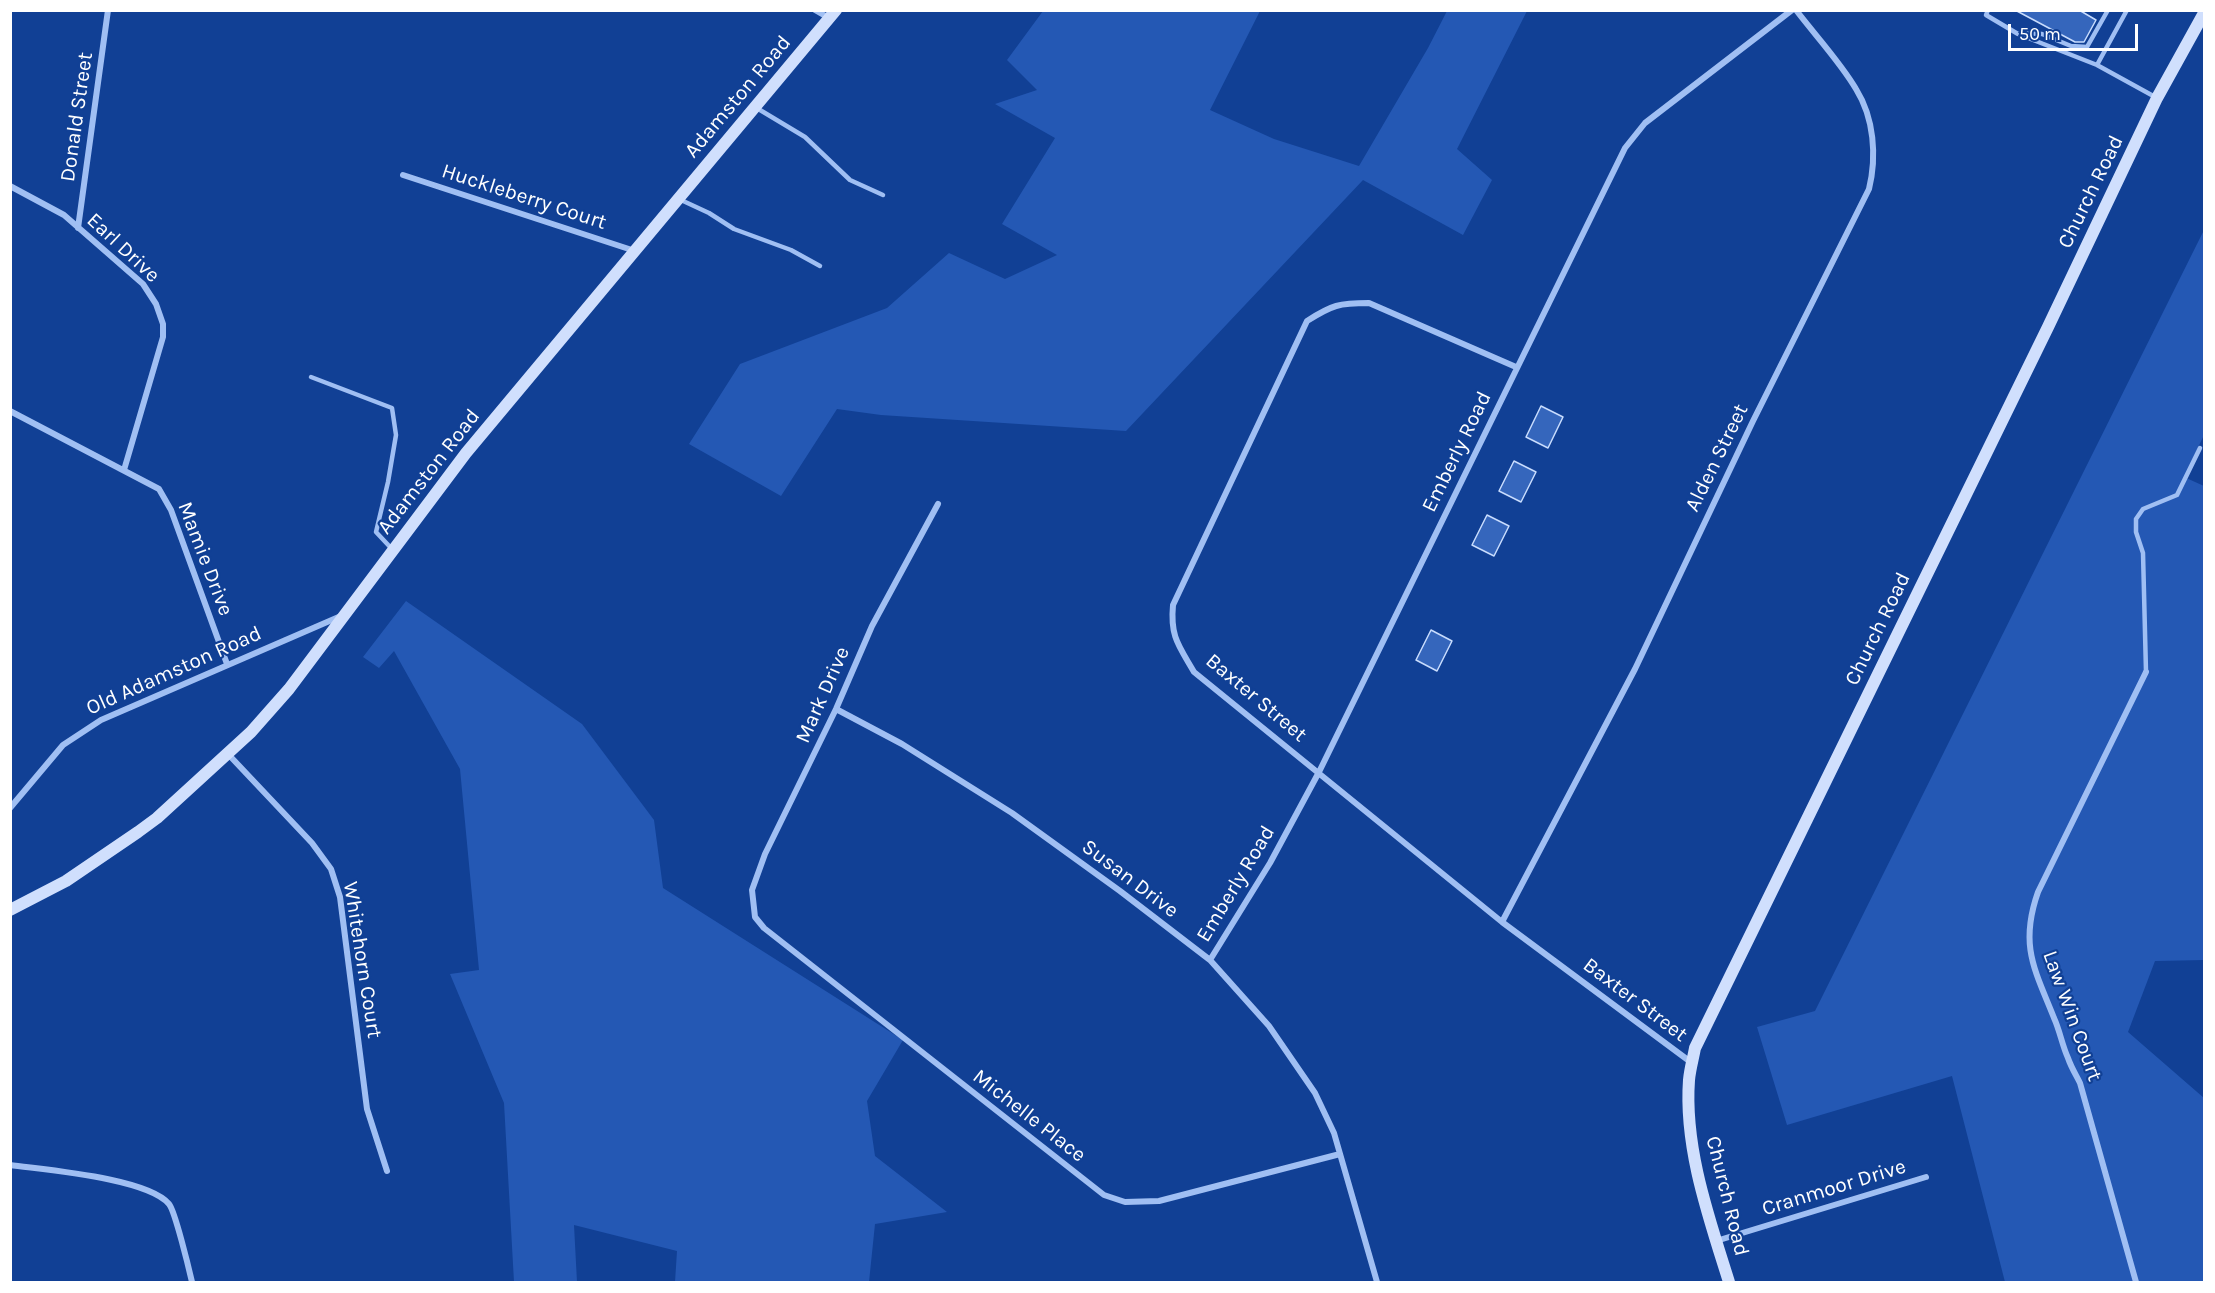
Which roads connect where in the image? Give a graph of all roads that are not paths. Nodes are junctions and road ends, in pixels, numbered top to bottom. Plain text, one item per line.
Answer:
1 (815, 10) edge
2 (1794, 10) edge
3 (1988, 10) edge
4 (2108, 10) edge
5 (2127, 10) edge
6 (108, 11) edge
7 (2205, 13) edge
8 (833, 14) edge
9 (2018, 34) junction
10 (2097, 65) junction
11 (2157, 98) junction
12 (755, 107) junction
13 (403, 175) dead end
14 (10, 186) edge
15 (883, 195) dead end
16 (678, 199) junction
17 (78, 228) junction
18 (635, 251) junction
19 (820, 266) dead end
20 (1516, 368) junction
21 (311, 377) dead end
22 (10, 411) edge
23 (2200, 448) dead end
24 (124, 470) junction
25 (938, 504) dead end
26 (393, 550) junction
27 (345, 615) junction
28 (226, 664) junction
29 (2146, 672) joint
30 (836, 709) junction
31 (228, 754) junction
32 (1319, 772) junction
33 (10, 808) edge
34 (754, 905) joint
35 (10, 910) edge
36 (1502, 922) junction
37 (1210, 960) junction
38 (1692, 1063) junction
39 (1340, 1154) junction
40 (10, 1165) edge
41 (387, 1172) dead end
42 (1926, 1177) dead end
43 (1716, 1241) junction
44 (192, 1282) edge
45 (1377, 1282) edge
46 (1729, 1282) edge
47 (2136, 1282) edge

1 - 8 street
2 - 20 street, Emberly Road
2 - 36 street, Alden Street
3 - 9 lane
4 - 9 lane
5 - 10 lane
6 - 17 street, Donald Street
7 - 11 street, Church Road
8 - 12 street, Adamston Road
9 - 10 lane
10 - 11 lane
11 - 38 street, Church Road
12 - 15 lane
12 - 16 street, Adamston Road
13 - 18 street, Huckleberry Court
14 - 17 street, Earl Drive
16 - 18 street, Adamston Road
16 - 19 lane
17 - 24 street, Earl Drive
18 - 26 street, Adamston Road
20 - 32 street, Emberly Road
20 - 32 street, Baxter Street
21 - 26 lane
22 - 24 street, Mamie Drive
23 - 29 lane
24 - 28 street, Mamie Drive
25 - 30 street, Mark Drive
26 - 27 street, Adamston Road
27 - 28 street, Old Adamston Road
27 - 31 street, Adamston Road
28 - 33 street, Old Adamston Road
29 - 47 street, Law Win Court
30 - 34 street, Mark Drive
30 - 37 street, Susan Drive
31 - 35 street, Adamston Road
31 - 41 street, Whitehorn Court
32 - 36 street, Baxter Street
32 - 37 street, Emberly Road
34 - 39 street, Michelle Place
36 - 38 street, Baxter Street
37 - 39 street, Susan Drive
38 - 43 street, Church Road
39 - 45 street, Susan Drive
40 - 44 street
42 - 43 street, Cranmoor Drive
43 - 46 street, Church Road

